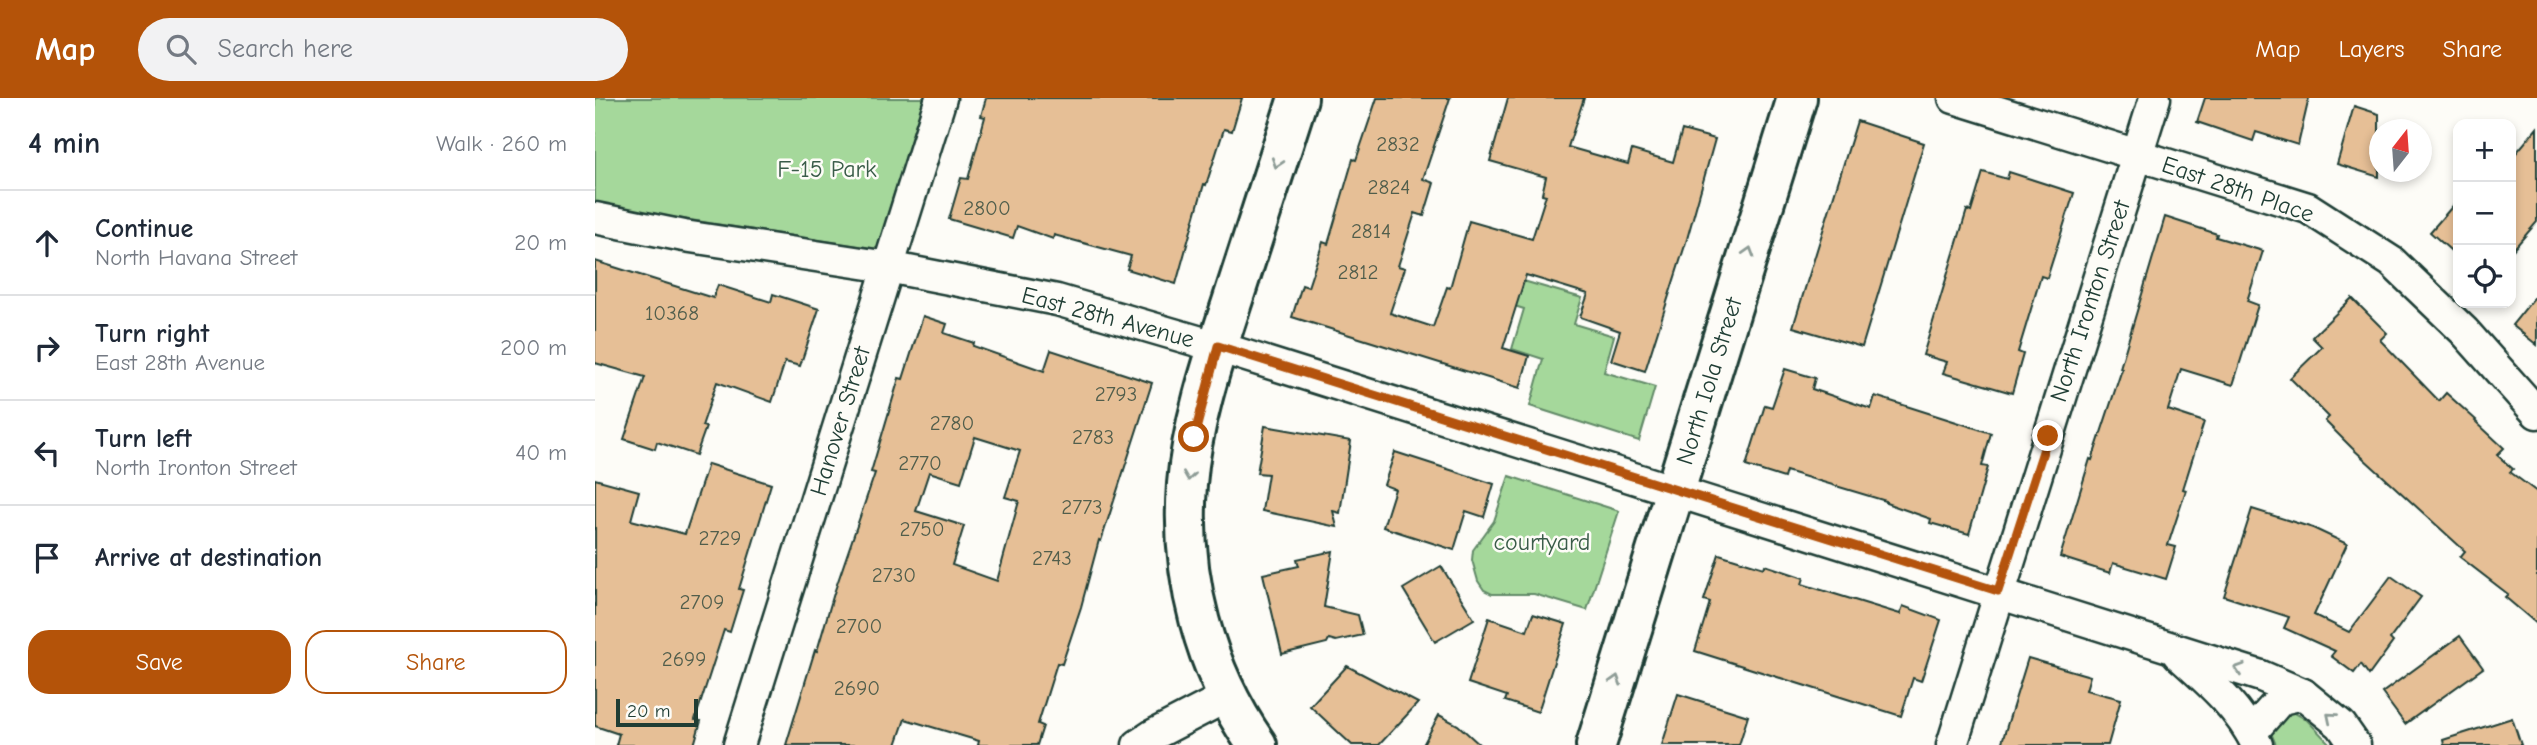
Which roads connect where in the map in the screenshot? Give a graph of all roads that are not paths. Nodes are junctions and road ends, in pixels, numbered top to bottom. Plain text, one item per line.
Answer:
1 (941, 98) edge
2 (1298, 98) edge
3 (1797, 98) edge
4 (1954, 98) edge
5 (2155, 98) edge
6 (2137, 154) junction
7 (595, 218) edge
8 (888, 267) junction
9 (1218, 346) junction
10 (2537, 413) edge
11 (1674, 491) junction
12 (1998, 591) junction
13 (2170, 647) junction
14 (2303, 694) junction
15 (1228, 696) junction
16 (2254, 739) edge
17 (739, 745) edge
18 (1138, 745) edge
19 (1257, 745) edge
20 (1596, 745) edge
21 (1952, 745) edge
22 (2355, 745) edge

1 - 8 street, Hanover Street
2 -> 9 street
11 -> 3 street, North Iola Street
4 - 6 street, East 28th Place
5 - 6 street, North Ironton Street
6 - 10 street, East 28th Place
6 - 12 street, North Ironton Street
7 - 8 street, East 28th Avenue
8 - 9 street, East 28th Avenue
8 - 17 street, Hanover Street
9 - 11 street, East 28th Avenue
9 -> 15 street
11 - 12 street, East 28th Avenue
20 -> 11 street, North Iola Street
12 - 13 street, East 28th Avenue
12 - 21 street, North Ironton Street
14 -> 13 street, East 28th Avenue
13 - 16 street, East 28th Avenue
14 - 16 street
22 -> 14 street, East 28th Avenue
15 - 18 street
15 - 19 street

